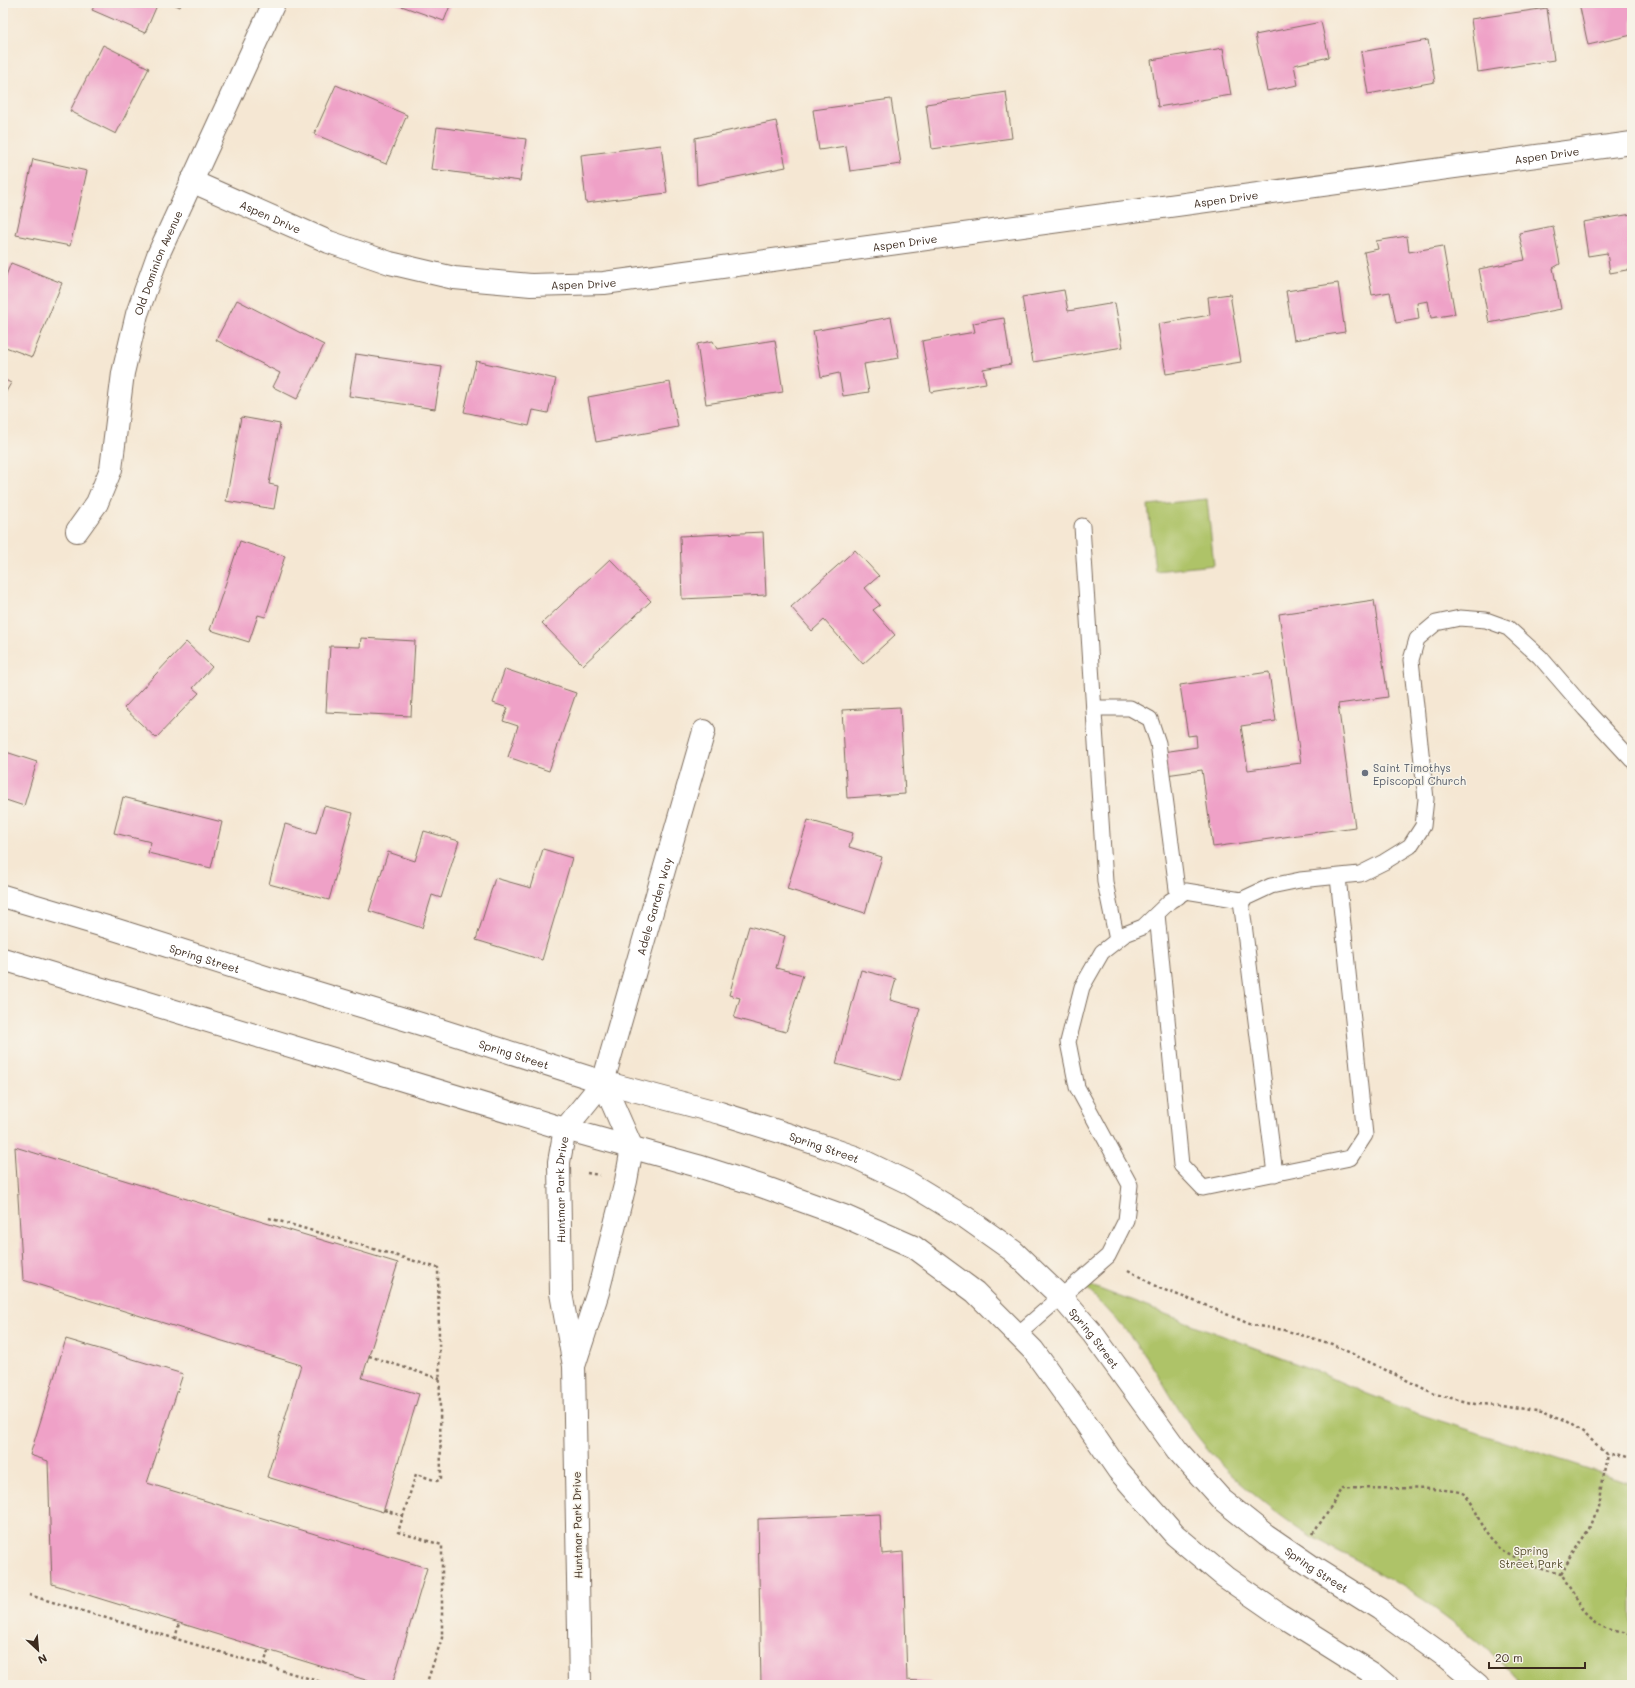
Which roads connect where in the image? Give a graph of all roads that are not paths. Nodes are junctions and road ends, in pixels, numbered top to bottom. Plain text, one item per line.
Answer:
1 (274, 3) edge
2 (1632, 143) edge
3 (191, 181) junction
4 (1082, 526) dead end
5 (77, 531) dead end
6 (1094, 708) junction
7 (704, 730) dead end
8 (1632, 760) edge
9 (1338, 877) junction
10 (3, 896) edge
11 (1178, 896) junction
12 (1240, 900) junction
13 (1157, 914) junction
14 (1117, 940) junction
15 (3, 959) edge
16 (603, 1082) junction
17 (565, 1129) junction
18 (632, 1148) junction
19 (1275, 1174) junction
20 (1061, 1297) junction
21 (1017, 1335) junction
22 (574, 1366) junction
23 (580, 1685) edge
24 (1387, 1685) edge
25 (1478, 1685) edge

1 - 3 street, Old Dominion Avenue
2 - 3 street, Aspen Drive
3 - 5 street, Old Dominion Avenue
4 - 6 lane
6 - 11 lane
6 - 14 lane
7 - 16 street, Adele Garden Way
8 - 9 lane
9 - 12 lane
9 - 19 lane
10 - 16 street, Spring Street
11 - 12 lane
11 - 13 lane
12 - 19 lane
13 - 14 lane
13 - 19 lane
14 - 20 lane
15 - 17 street
16 - 17 street, Huntmar Park Drive
16 - 18 street
16 - 20 street, Spring Street
17 - 18 street
17 - 22 street, Huntmar Park Drive
18 - 21 street
18 - 22 street, Huntmar Park Drive
20 - 21 lane
20 - 25 street, Spring Street
21 - 24 street
22 - 23 street, Huntmar Park Drive

